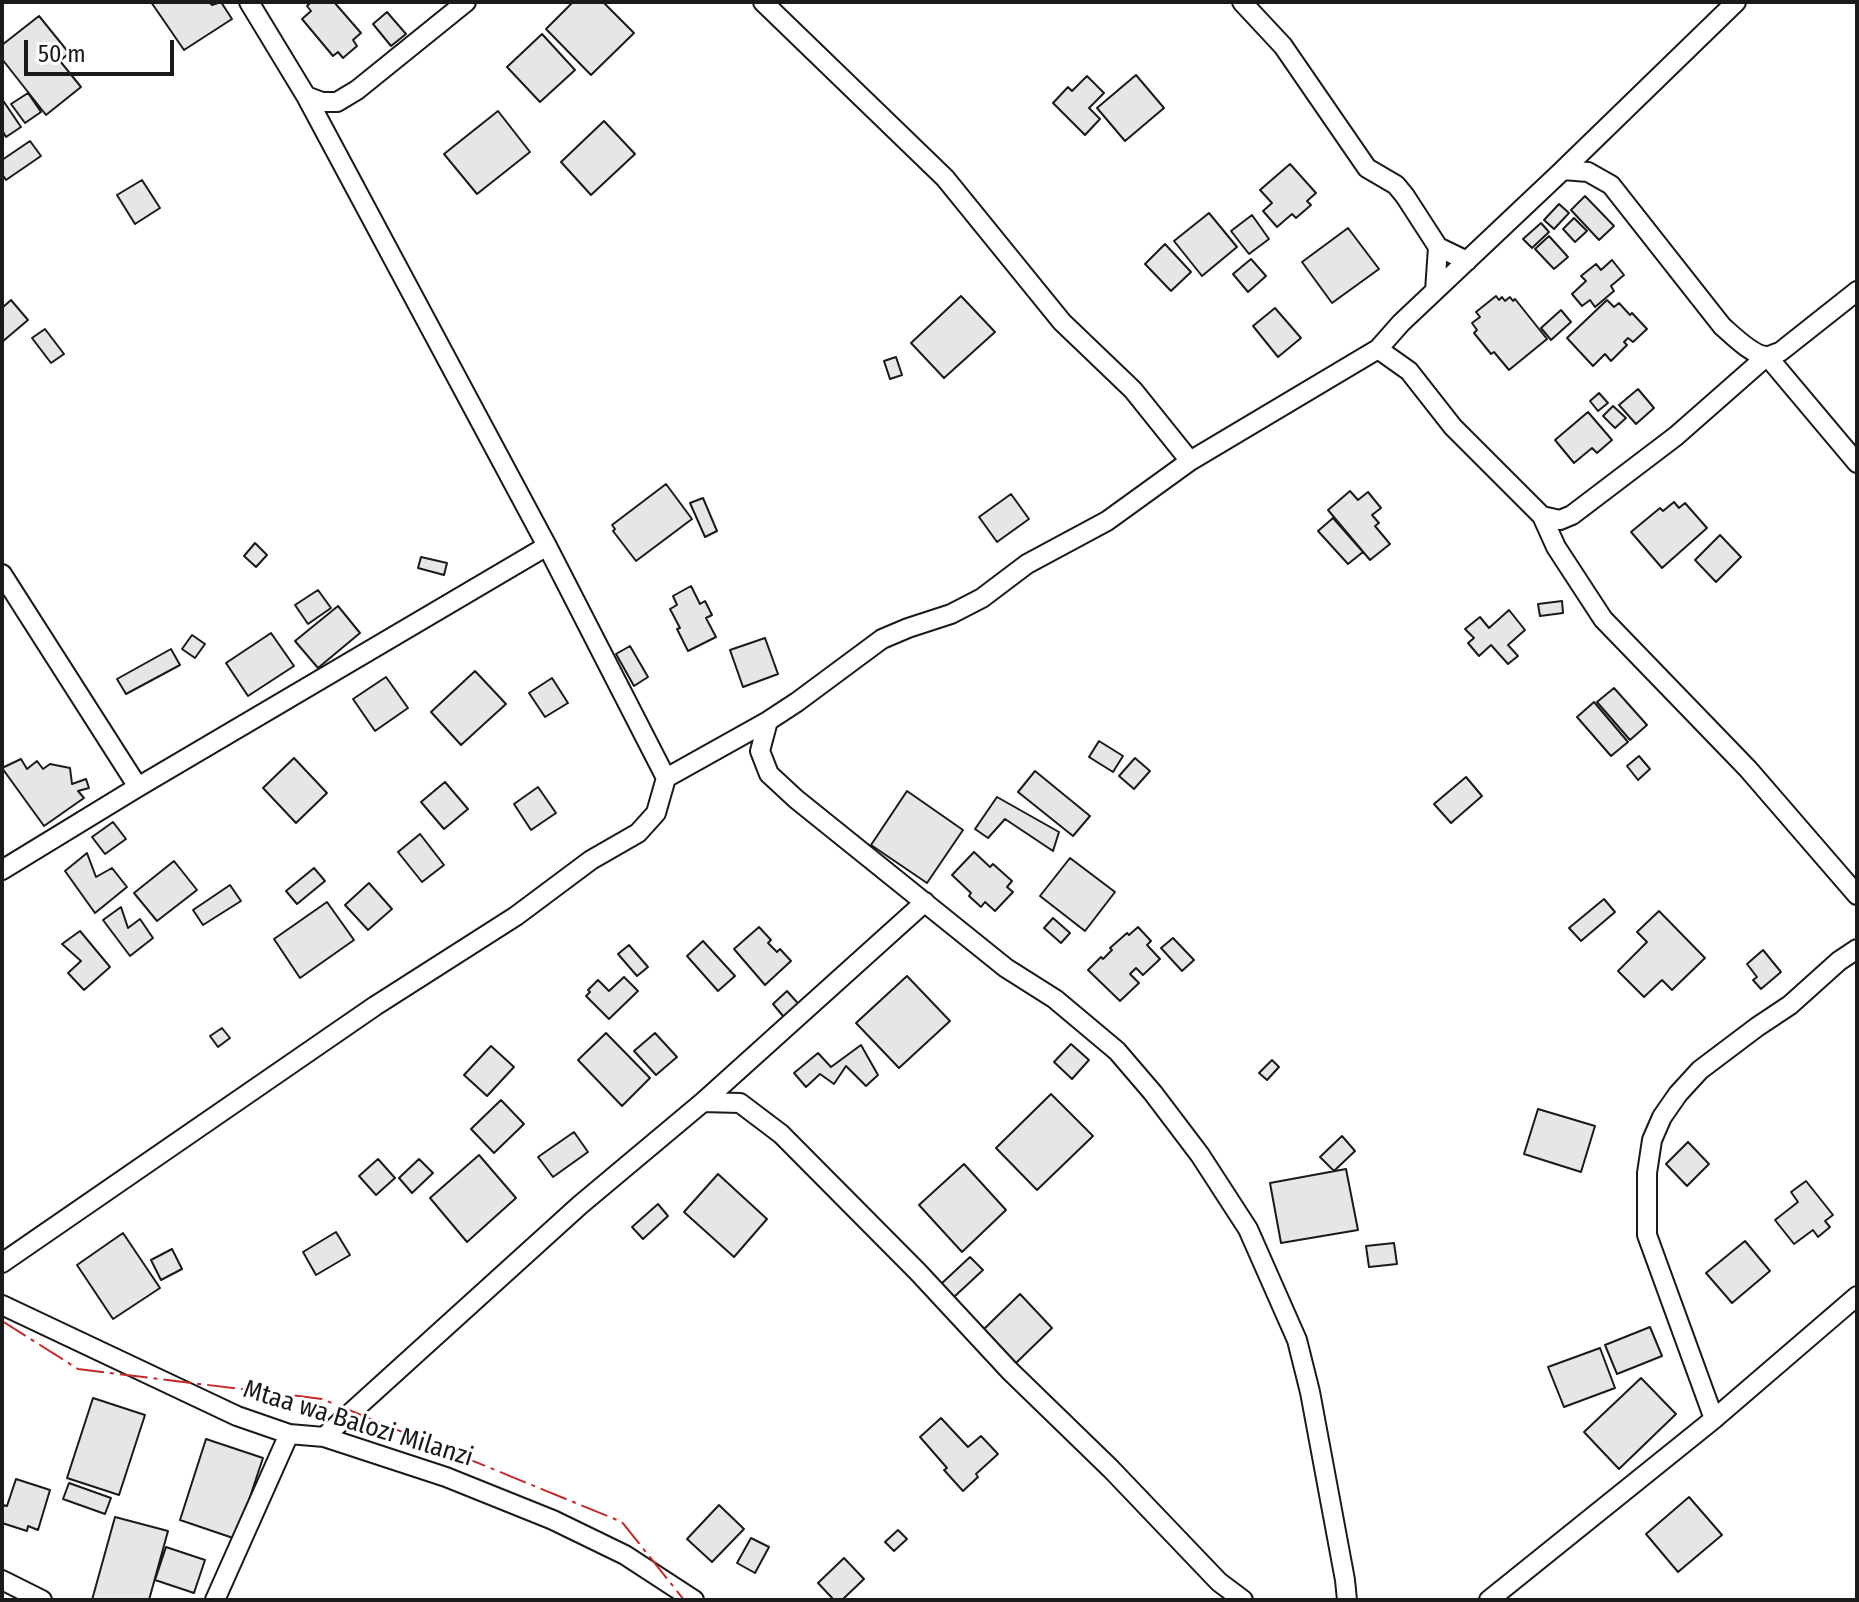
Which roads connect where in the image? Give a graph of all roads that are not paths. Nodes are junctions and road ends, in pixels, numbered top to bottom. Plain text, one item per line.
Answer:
1 (249, 2) edge
2 (466, 2) edge
3 (763, 2) edge
4 (1242, 2) edge
5 (1736, 2) edge
6 (306, 96) junction
7 (1563, 170) junction
8 (1438, 247) junction
9 (1467, 261) junction
10 (1435, 291) junction
11 (1857, 291) edge
12 (1378, 349) junction
13 (1767, 356) junction
14 (1190, 461) junction
15 (1857, 463) edge
16 (1542, 516) junction
17 (547, 546) junction
18 (3, 580) edge
19 (768, 721) junction
20 (666, 778) junction
21 (138, 787) junction
22 (2, 870) edge
23 (1857, 895) edge
24 (925, 902) junction
25 (1857, 949) edge
26 (703, 1102) junction
27 (2, 1263) edge
28 (1857, 1296) edge
29 (2, 1305) edge
30 (1714, 1419) junction
31 (289, 1434) junction
32 (324, 1437) junction
33 (2, 1580) edge
34 (42, 1600) edge
35 (215, 1600) edge
36 (694, 1600) edge
37 (1243, 1600) edge
38 (1347, 1600) edge
39 (1489, 1600) edge

1 - 6 street
2 - 6 street
3 - 14 street
4 - 8 street
5 - 7 street
6 - 17 street
7 - 9 street
7 - 13 street
8 - 9 street
8 - 10 street
9 - 10 street
10 - 12 street
11 - 13 street
12 - 14 street
12 - 16 street
13 - 15 street
13 - 16 street
14 - 19 street
16 - 23 street
17 - 20 street
17 - 21 street
18 - 21 street
19 - 20 street
19 - 24 street
20 - 27 street
21 - 22 street
24 - 26 street
24 - 38 street
25 - 30 street
26 - 32 street
26 - 37 street
28 - 30 street
29 - 31 street, Mtaa wa Balozi Milanzi
30 - 39 street
31 - 32 street, Mtaa wa Balozi Milanzi
31 - 35 street
32 - 36 street, Mtaa wa Balozi Milanzi
33 - 34 street

